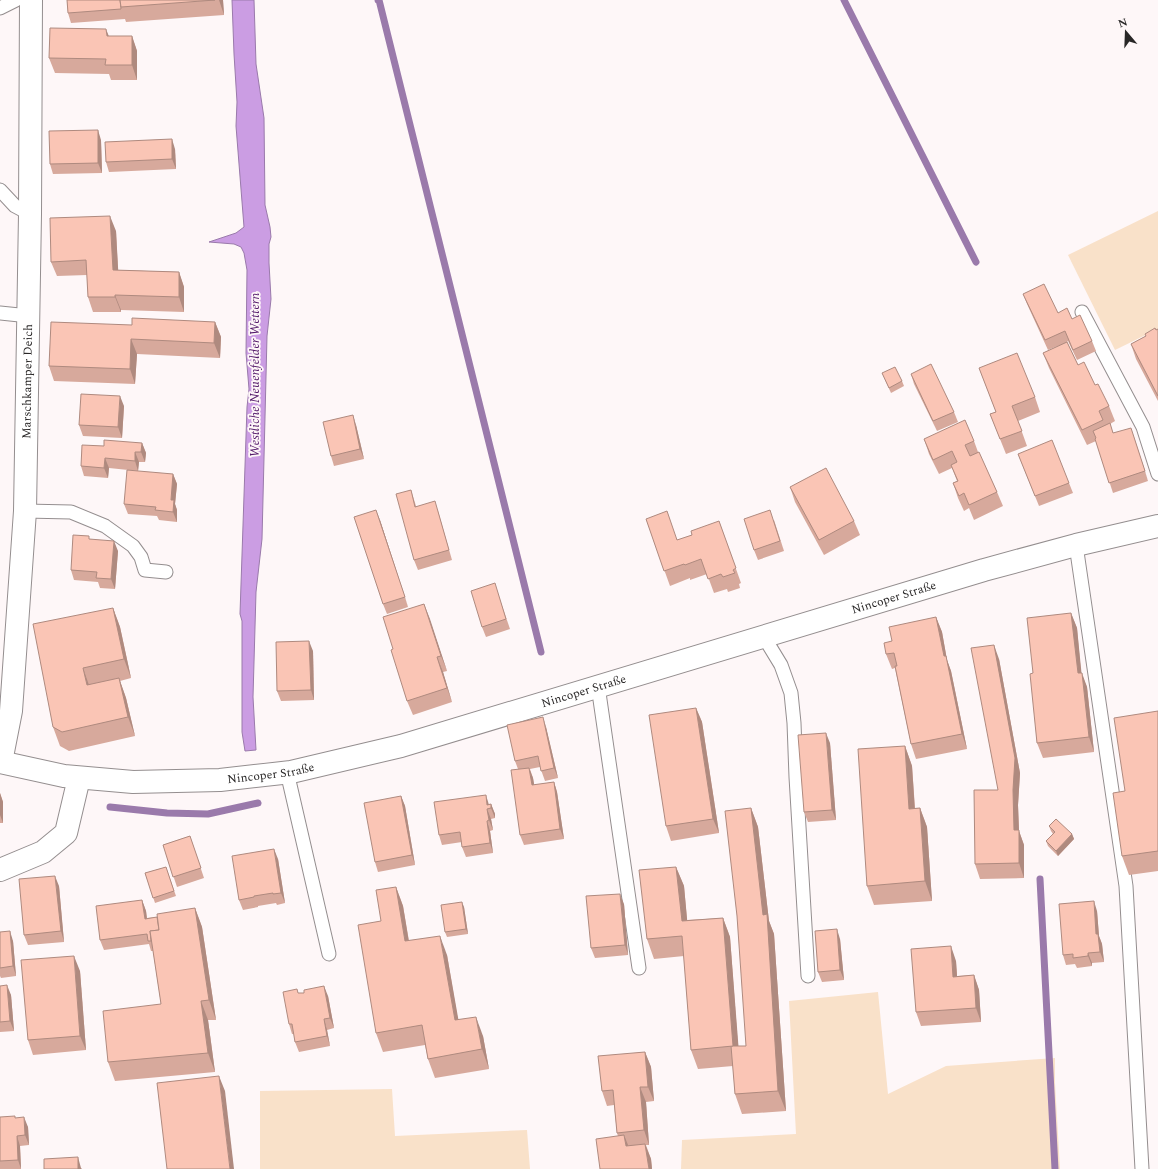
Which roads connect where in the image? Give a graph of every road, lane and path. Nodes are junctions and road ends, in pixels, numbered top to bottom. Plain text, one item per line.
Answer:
1 (16, 0) edge
2 (31, 0) edge
3 (0, 8) edge
4 (0, 190) edge
5 (30, 214) junction
6 (1082, 312) dead end
7 (0, 313) edge
8 (29, 316) junction
9 (1158, 474) edge
10 (26, 510) junction
11 (1158, 526) edge
12 (1076, 545) junction
13 (166, 572) dead end
14 (764, 637) junction
15 (598, 686) junction
16 (0, 762) edge
17 (287, 772) junction
18 (79, 778) junction
19 (0, 870) edge
20 (329, 954) dead end
21 (639, 968) dead end
22 (808, 976) dead end
23 (1142, 1169) edge

1 - 3 lane
2 - 5 main road, Marschkamper Deich
4 - 5 lane
5 - 8 main road, Marschkamper Deich
6 - 9 lane
7 - 8 lane
8 - 10 main road, Marschkamper Deich
10 - 13 lane
10 - 16 main road, Marschkamper Deich
11 - 12 main road, Nincoper Straße
12 - 14 main road, Nincoper Straße
12 - 23 lane
14 - 15 main road, Nincoper Straße
14 - 22 lane
15 - 17 main road, Nincoper Straße
15 - 21 lane
16 - 18 main road, Nincoper Straße
17 - 18 main road, Nincoper Straße
17 - 20 lane
18 - 19 main road

